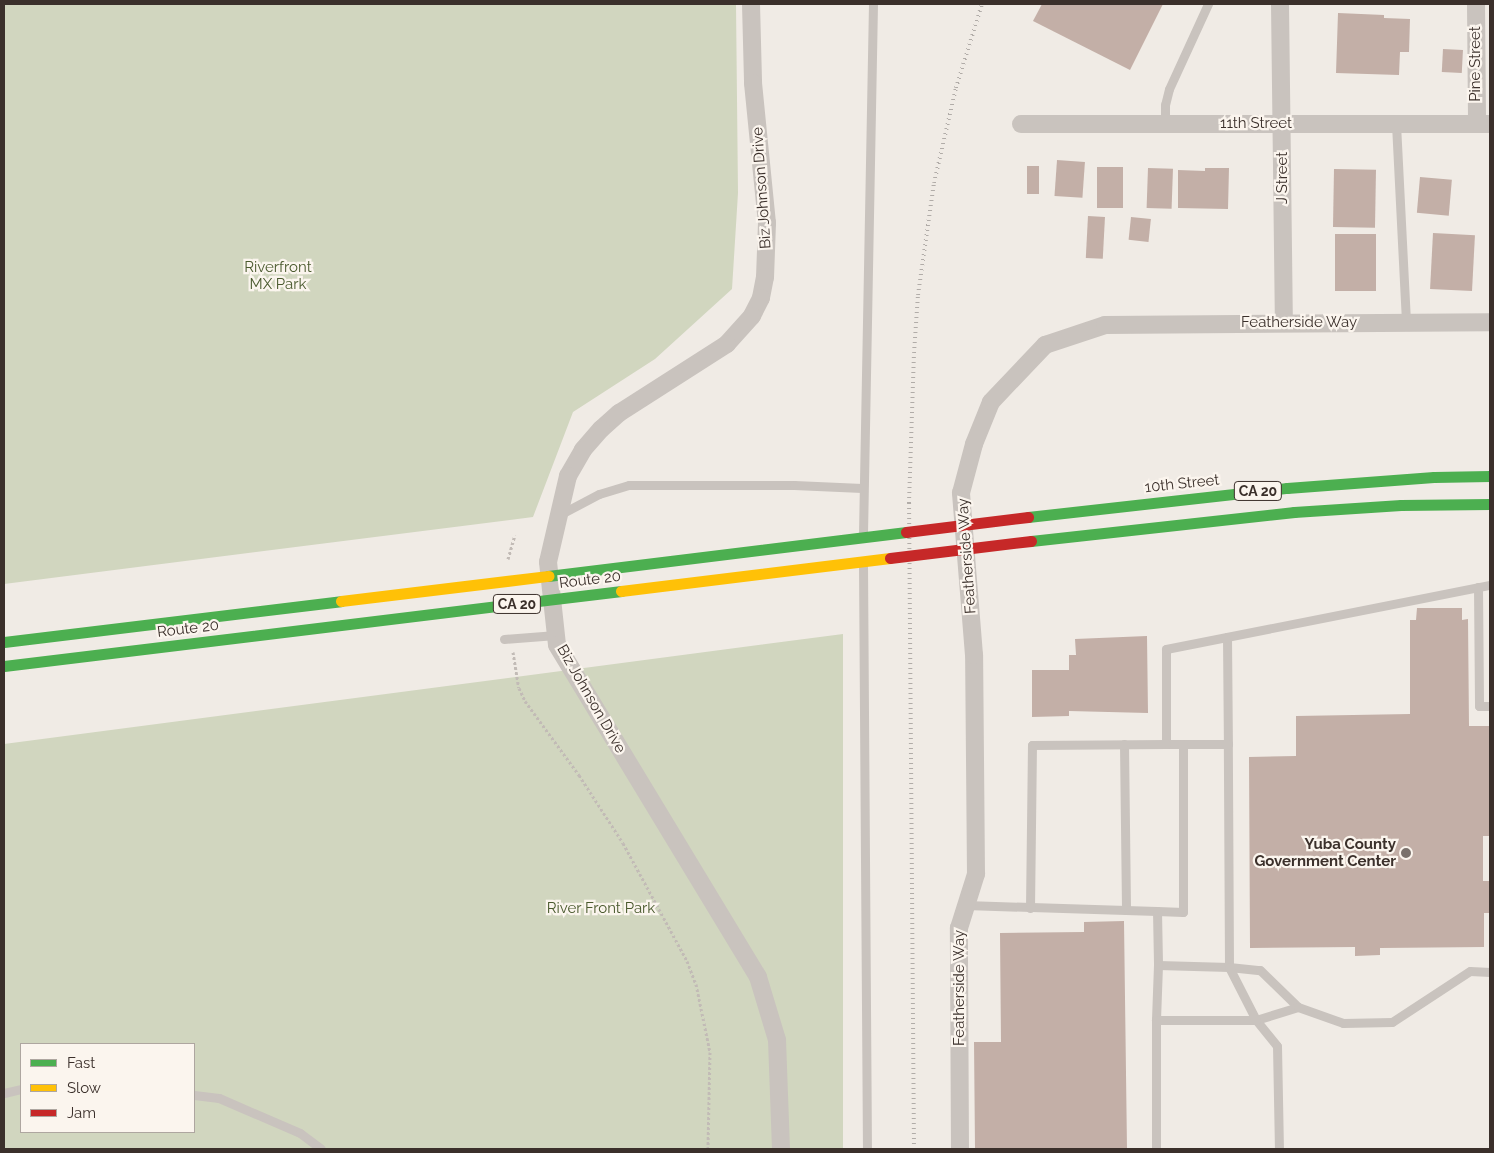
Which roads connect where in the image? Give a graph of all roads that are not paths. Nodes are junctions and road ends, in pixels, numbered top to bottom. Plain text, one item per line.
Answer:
1 (751, 4) edge
2 (873, 4) edge
3 (1208, 4) edge
4 (1280, 4) edge
5 (1476, 4) edge
6 (1021, 124) dead end
7 (1165, 124) junction
8 (1282, 124) junction
9 (1396, 124) junction
10 (1483, 124) edge
11 (1406, 322) junction
12 (1490, 322) edge
13 (1284, 323) junction
14 (1490, 476) edge
15 (862, 488) junction
16 (1490, 504) edge
17 (558, 516) junction
18 (1028, 517) joint
19 (1490, 585) edge
20 (1478, 587) junction
21 (556, 635) junction
22 (1227, 637) junction
23 (508, 639) road end
24 (4, 642) edge
25 (4, 666) edge
26 (1490, 706) edge
27 (1124, 744) junction
28 (1166, 744) junction
29 (1183, 744) junction
30 (1228, 744) junction
31 (965, 905) junction
32 (1030, 908) junction
33 (1126, 910) junction
34 (1157, 912) junction
35 (1158, 965) junction
36 (1229, 967) junction
37 (1490, 972) edge
38 (1298, 1007) junction
39 (1156, 1020) junction
40 (1256, 1020) junction
41 (20, 1090) edge
42 (4, 1093) edge
43 (195, 1095) edge
44 (321, 1149) edge
45 (781, 1149) edge
46 (867, 1149) edge
47 (960, 1149) edge
48 (1156, 1149) edge
49 (1279, 1149) edge

1 - 17 street, Biz Johnson Drive
2 - 15 lane
3 - 7 lane
4 - 8 street, J Street
5 - 10 street, Pine Street
6 - 7 street, 11th Street
7 - 8 street, 11th Street
8 - 9 street, 11th Street
8 - 13 street, J Street
9 - 10 street, 11th Street
9 - 11 lane
11 - 12 street, Featherside Way
11 - 13 street, Featherside Way
13 - 31 street, Featherside Way
14 - 18 highway, 10th Street / CA 20
15 - 17 lane
15 - 46 lane
16 - 25 highway, Route 20 / CA 20, bridge
17 - 21 street, Biz Johnson Drive
18 - 24 highway, Route 20 / CA 20, bridge
19 - 20 lane
20 - 22 lane
20 - 26 lane
21 - 23 lane
21 - 45 street, Biz Johnson Drive
22 - 28 lane
22 - 30 lane
27 - 28 lane
27 - 32 lane
27 - 33 lane
28 - 29 lane
29 - 30 lane
29 - 34 lane
30 - 36 lane
31 - 32 lane
31 - 47 street, Featherside Way
32 - 33 lane
33 - 34 lane
34 - 35 lane
35 - 36 lane
35 - 39 lane
36 - 38 lane
36 - 40 lane
37 - 38 lane
38 - 40 lane
39 - 40 lane
39 - 48 lane
40 - 49 lane
41 - 42 lane
43 - 44 lane

